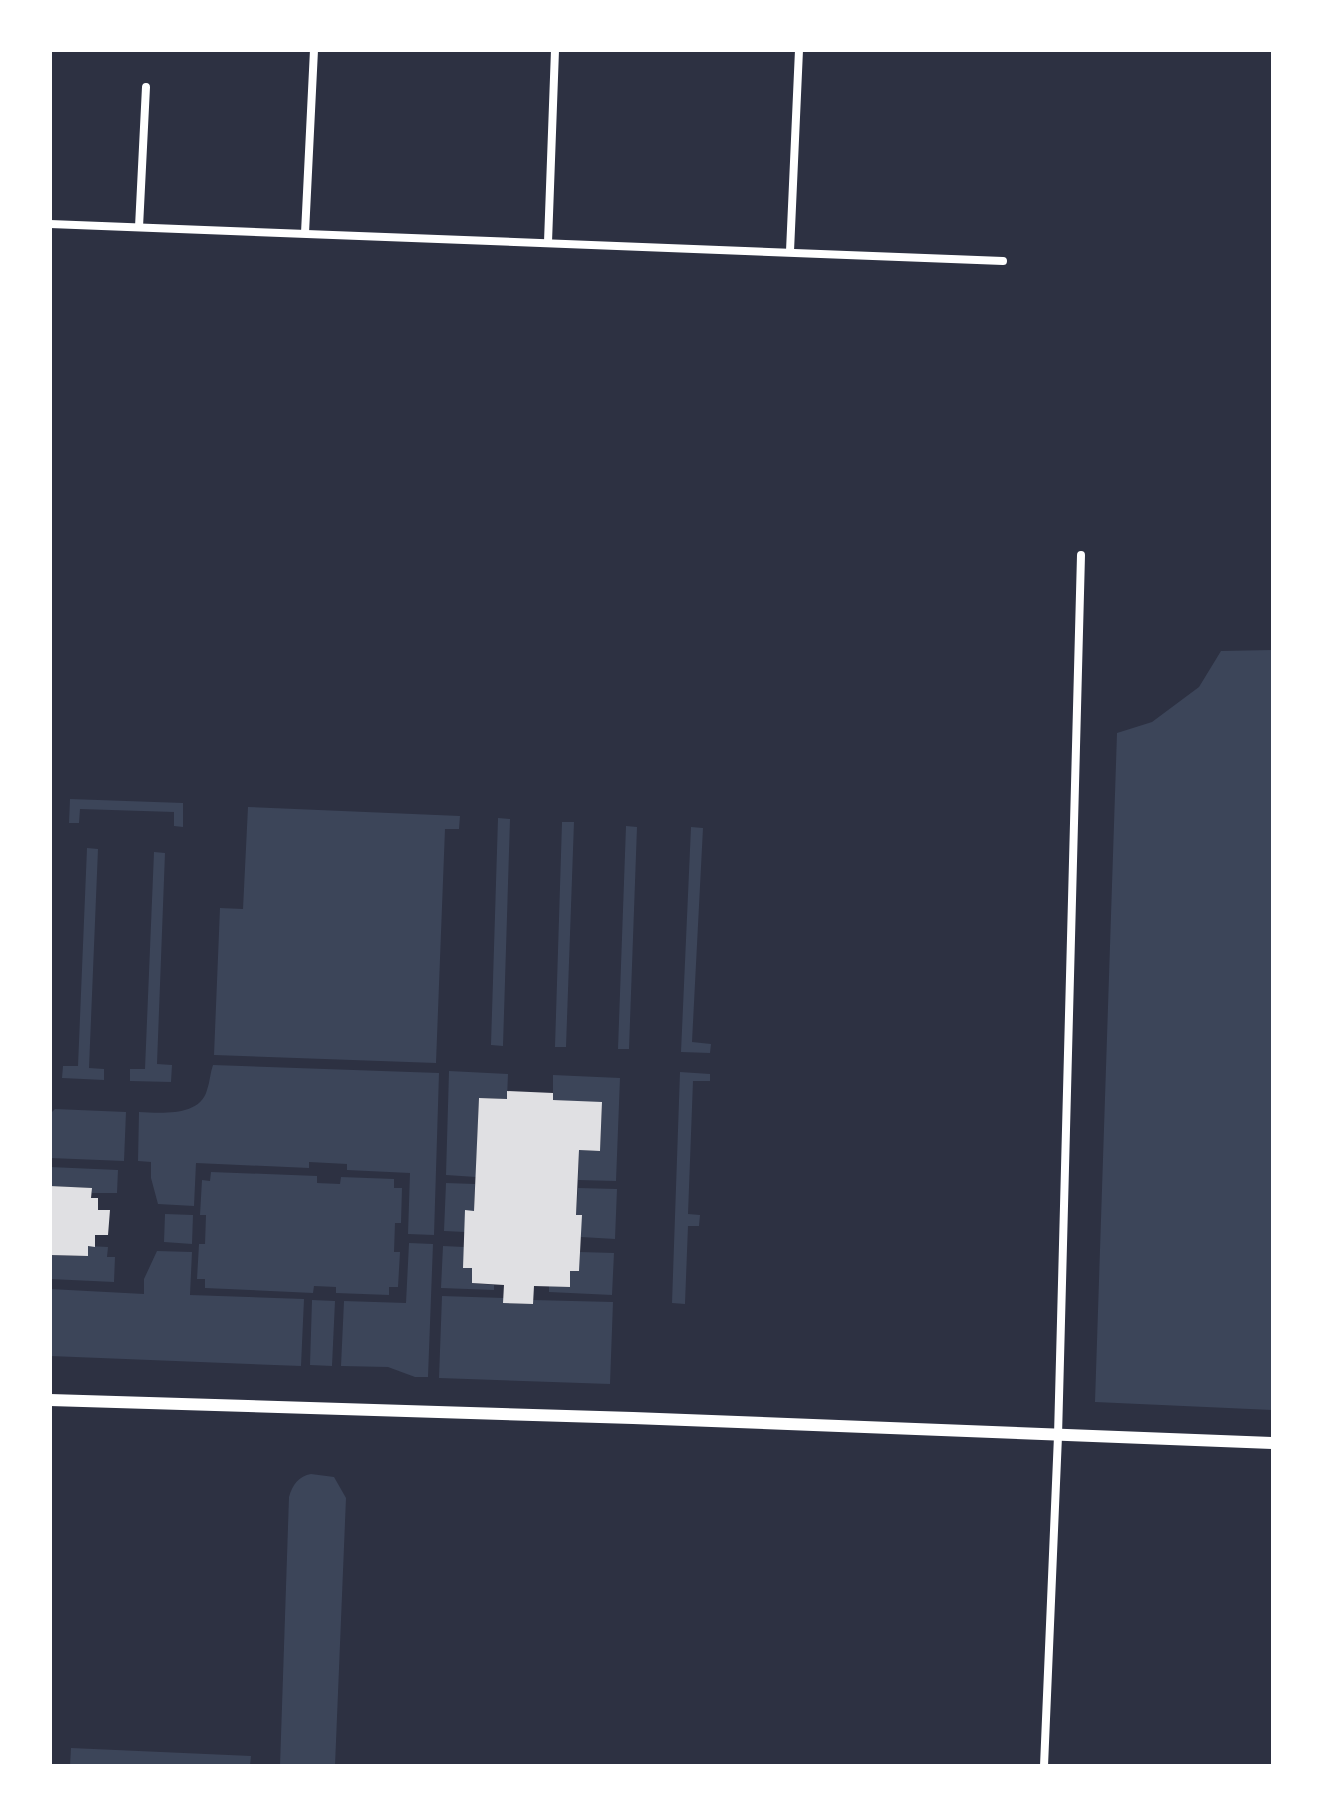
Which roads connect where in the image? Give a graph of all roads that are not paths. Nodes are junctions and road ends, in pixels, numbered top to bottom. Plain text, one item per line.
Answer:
1 (314, 50) edge
2 (555, 50) edge
3 (799, 50) edge
4 (146, 87) dead end
5 (50, 224) edge
6 (139, 227) junction
7 (305, 233) junction
8 (548, 242) junction
9 (790, 251) junction
10 (1003, 261) dead end
11 (1081, 555) dead end
12 (50, 1400) edge
13 (1058, 1436) junction
14 (1273, 1443) edge
15 (1044, 1766) edge

1 - 7 street
2 - 8 street
3 - 9 street
4 - 6 street
5 - 6 street
6 - 7 street
7 - 8 street
8 - 9 street
9 - 10 street
11 - 13 street
12 - 13 main road
13 - 14 main road
13 - 15 street

